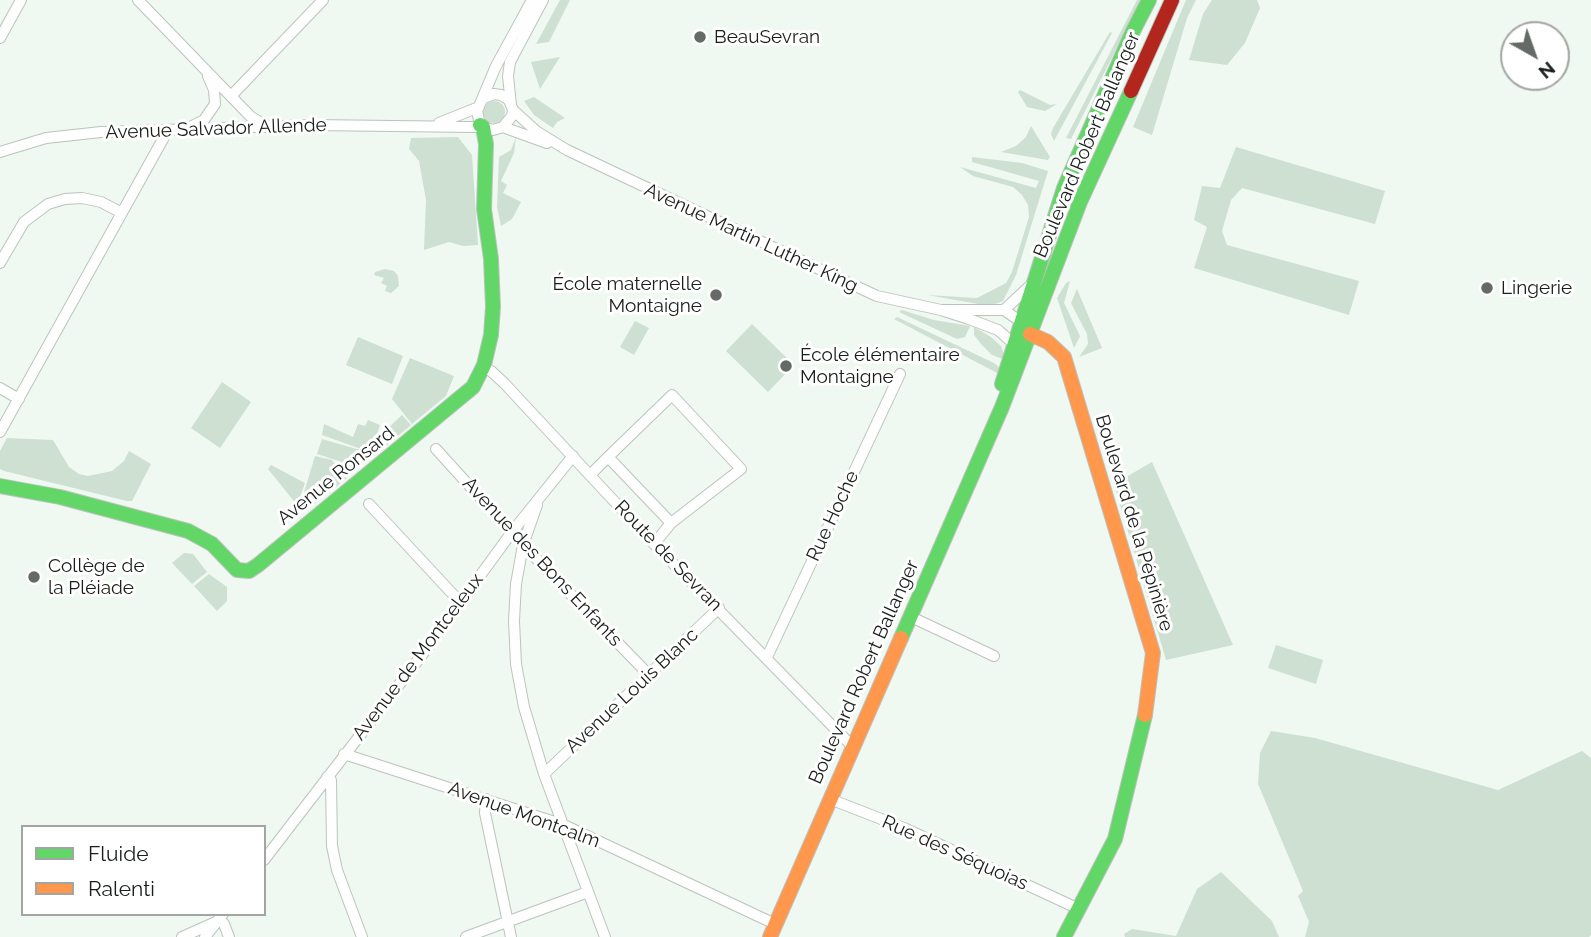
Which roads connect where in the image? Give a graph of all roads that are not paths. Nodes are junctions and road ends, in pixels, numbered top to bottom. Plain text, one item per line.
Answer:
1 (21, 0) edge
2 (138, 0) edge
3 (323, 0) edge
4 (532, 0) edge
5 (543, 0) edge
6 (1149, 0) edge
7 (1172, 0) edge
8 (0, 38) edge
9 (206, 70) junction
10 (231, 96) junction
11 (482, 102) junction
12 (512, 107) junction
13 (433, 126) junction
14 (481, 126) junction
15 (269, 128) junction
16 (187, 129) junction
17 (501, 129) junction
18 (168, 130) junction
19 (568, 150) junction
20 (0, 152) edge
21 (486, 158) junction
22 (121, 213) junction
23 (0, 263) edge
24 (1035, 281) junction
25 (941, 310) junction
26 (1004, 310) junction
27 (1020, 321) junction
28 (1030, 334) junction
29 (1014, 344) junction
30 (483, 368) junction
31 (900, 374) dead end
32 (0, 388) edge
33 (19, 399) junction
34 (994, 422) junction
35 (0, 432) edge
36 (436, 449) dead end
37 (573, 456) junction
38 (608, 457) junction
39 (591, 474) junction
40 (0, 486) edge
41 (540, 499) junction
42 (369, 504) dead end
43 (671, 523) junction
44 (512, 532) junction
45 (654, 544) junction
46 (523, 545) junction
47 (461, 603) junction
48 (719, 608) junction
49 (909, 617) junction
50 (994, 656) dead end
51 (767, 657) junction
52 (649, 675) junction
53 (852, 746) junction
54 (344, 754) junction
55 (544, 774) junction
56 (327, 777) junction
57 (486, 799) junction
58 (830, 799) junction
59 (564, 825) junction
60 (266, 857) edge
61 (588, 892) junction
62 (1079, 909) junction
63 (220, 918) edge
64 (508, 922) junction
65 (772, 931) edge
66 (187, 936) edge
67 (205, 937) edge
68 (229, 937) edge
69 (362, 937) edge
70 (466, 937) edge
71 (511, 937) edge
72 (605, 937) edge
73 (1064, 937) edge

1 - 8 street
2 - 9 street
3 - 10 street
4 - 11 street
5 - 12 street
6 - 24 street, Boulevard Robert Ballanger
7 - 28 street, Boulevard Robert Ballanger
9 - 10 street
9 - 16 street
10 - 15 street
11 - 12 street
11 - 13 street, Avenue Salvador Allende
11 - 14 street
12 - 17 street
12 - 19 street, Avenue Martin Luther King
13 - 14 street, Avenue Salvador Allende
13 - 15 street, Avenue Salvador Allende
14 - 17 street
14 - 21 street, Avenue Ronsard
15 - 16 street, Avenue Salvador Allende
16 - 18 street, Avenue Salvador Allende
17 - 19 street, Avenue Martin Luther King
17 - 21 street, Avenue Ronsard
18 - 20 street, Avenue Salvador Allende
18 - 22 street
19 - 25 street, Avenue Martin Luther King
21 - 30 street, Avenue Ronsard
22 - 23 street
22 - 33 street
24 - 26 street
24 - 27 street, Boulevard Robert Ballanger
25 - 26 street, Avenue Martin Luther King
25 - 29 street, Avenue Martin Luther King
26 - 27 street
27 - 28 street
27 - 29 street, Boulevard Robert Ballanger
28 - 29 street
28 - 34 street, Boulevard Robert Ballanger
28 - 62 street, Boulevard de la Pépinière
29 - 34 street, Boulevard Robert Ballanger
30 - 37 street, Route de Sevran
30 - 40 street, Avenue Ronsard
31 - 51 street, Rue Hoche
32 - 33 street
33 - 35 street
34 - 49 street, Boulevard Robert Ballanger
36 - 44 street, Avenue des Bons Enfants
37 - 39 street, Route de Sevran
37 - 41 street, Avenue de Montceleux
38 - 39 street
38 - 43 street
38 - 43 street
39 - 45 street, Route de Sevran
41 - 44 street, Avenue de Montceleux
41 - 46 street
42 - 47 street
43 - 45 street
44 - 46 street, Avenue des Bons Enfants
44 - 47 street, Avenue de Montceleux
45 - 48 street, Route de Sevran
46 - 52 street, Avenue des Bons Enfants
46 - 55 street
47 - 54 street, Avenue de Montceleux
48 - 51 street, Route de Sevran
48 - 52 street, Avenue Louis Blanc
49 - 50 street
49 - 53 street, Boulevard Robert Ballanger
51 - 53 street, Route de Sevran
52 - 55 street, Avenue Louis Blanc
53 - 58 street, Boulevard Robert Ballanger
54 - 56 street, Avenue de Montceleux
54 - 57 street, Avenue Montcalm
55 - 59 street
56 - 60 street, Avenue de Montceleux
56 - 69 street
57 - 59 street, Avenue Montcalm
57 - 64 street
58 - 62 street, Rue des Séquoias
58 - 65 street, Boulevard Robert Ballanger
59 - 61 street
59 - 65 street, Avenue Montcalm
61 - 64 street
61 - 72 street
62 - 73 street, Boulevard de la Pépinière
63 - 66 street
63 - 67 street
63 - 68 street
64 - 70 street
64 - 71 street

